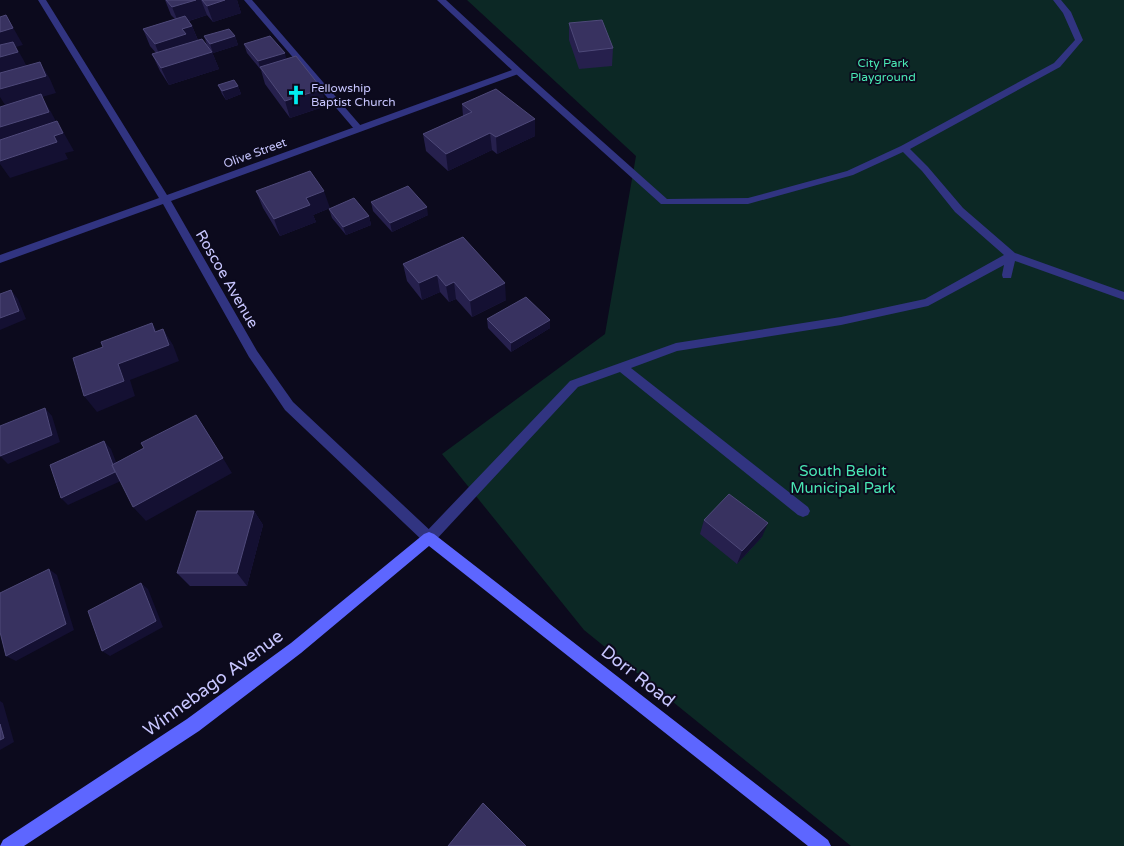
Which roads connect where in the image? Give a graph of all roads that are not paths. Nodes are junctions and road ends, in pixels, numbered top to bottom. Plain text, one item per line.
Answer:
1 (42, 0) edge
2 (248, 0) edge
3 (442, 0) edge
4 (1057, 0) edge
5 (518, 71) junction
6 (358, 128) junction
7 (904, 148) junction
8 (165, 199) junction
9 (1011, 256) junction
10 (0, 259) edge
11 (1007, 275) dead end
12 (1124, 296) edge
13 (622, 367) junction
14 (803, 511) dead end
15 (429, 538) junction
16 (9, 846) edge
17 (822, 846) edge

1 - 8 street, Roscoe Avenue
2 - 6 street
3 - 5 street
4 - 7 street
5 - 6 street, Olive Street
5 - 7 street
6 - 8 street, Olive Street
7 - 9 street
8 - 10 street, Olive Street
8 - 15 street, Roscoe Avenue
9 - 11 street
9 - 12 street
9 - 13 street
13 - 14 street
13 - 15 street
15 - 16 street, Winnebago Avenue
15 - 17 street, Dorr Road

